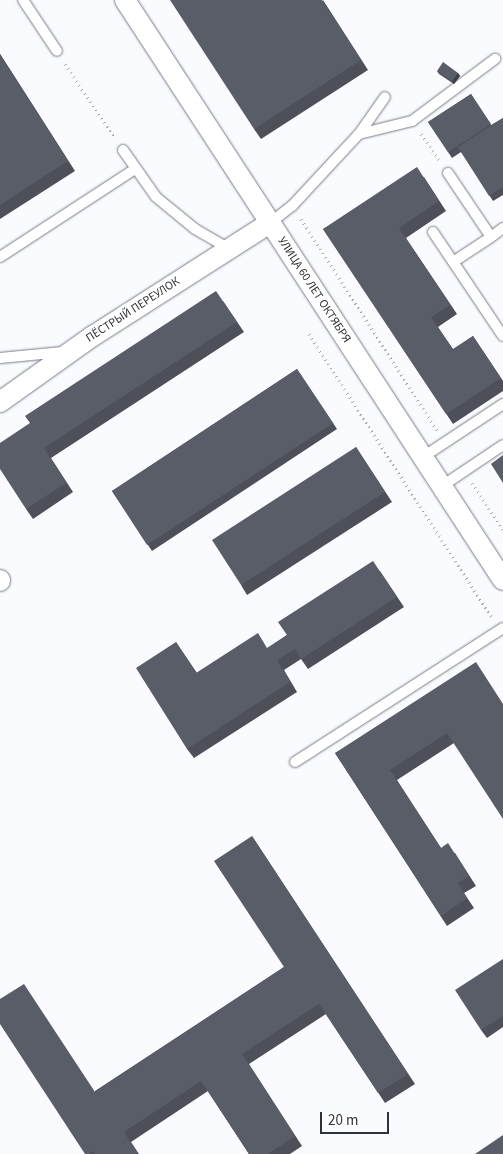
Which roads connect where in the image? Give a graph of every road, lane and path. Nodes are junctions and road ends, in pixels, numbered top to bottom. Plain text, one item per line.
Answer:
1 (23, 0) edge
2 (125, 0) edge
3 (57, 51) joint
4 (495, 59) dead end
5 (385, 97) dead end
6 (412, 121) junction
7 (359, 134) junction
8 (123, 150) joint
9 (135, 169) junction
10 (448, 173) joint
11 (292, 206) junction
12 (270, 224) junction
13 (503, 228) edge
14 (433, 232) dead end
15 (490, 237) junction
16 (229, 248) junction
17 (0, 257) edge
18 (453, 262) junction
19 (309, 334) dead end
20 (503, 336) edge
21 (72, 351) junction
22 (0, 358) edge
23 (0, 402) edge
24 (503, 404) edge
25 (445, 442) junction
26 (503, 445) edge
27 (423, 457) junction
28 (464, 471) junction
29 (442, 486) junction
30 (503, 530) edge
31 (503, 580) edge
32 (501, 629) edge
33 (295, 762) dead end

1 - 3 lane
2 - 12 street, УЛИЦА 60 ЛЕТ ОКТЯБРЯ
3 - 8 path
4 - 6 lane
5 - 7 lane
6 - 7 lane
6 - 10 path
7 - 11 lane
8 - 9 lane
9 - 16 lane
9 - 17 lane
10 - 15 lane
11 - 12 lane
11 - 25 path
12 - 16 street, ПЁСТРЫЙ ПЕРЕУЛОК
12 - 27 street, УЛИЦА 60 ЛЕТ ОКТЯБРЯ
13 - 15 lane
14 - 18 lane
15 - 18 lane
16 - 21 street, ПЁСТРЫЙ ПЕРЕУЛОК
18 - 20 lane
19 - 32 path
21 - 22 lane
21 - 23 street, ПЁСТРЫЙ ПЕРЕУЛОК
24 - 25 lane
25 - 27 lane
26 - 28 lane
27 - 29 street, УЛИЦА 60 ЛЕТ ОКТЯБРЯ
28 - 29 lane
28 - 30 path
29 - 31 street, УЛИЦА 60 ЛЕТ ОКТЯБРЯ
32 - 33 lane

